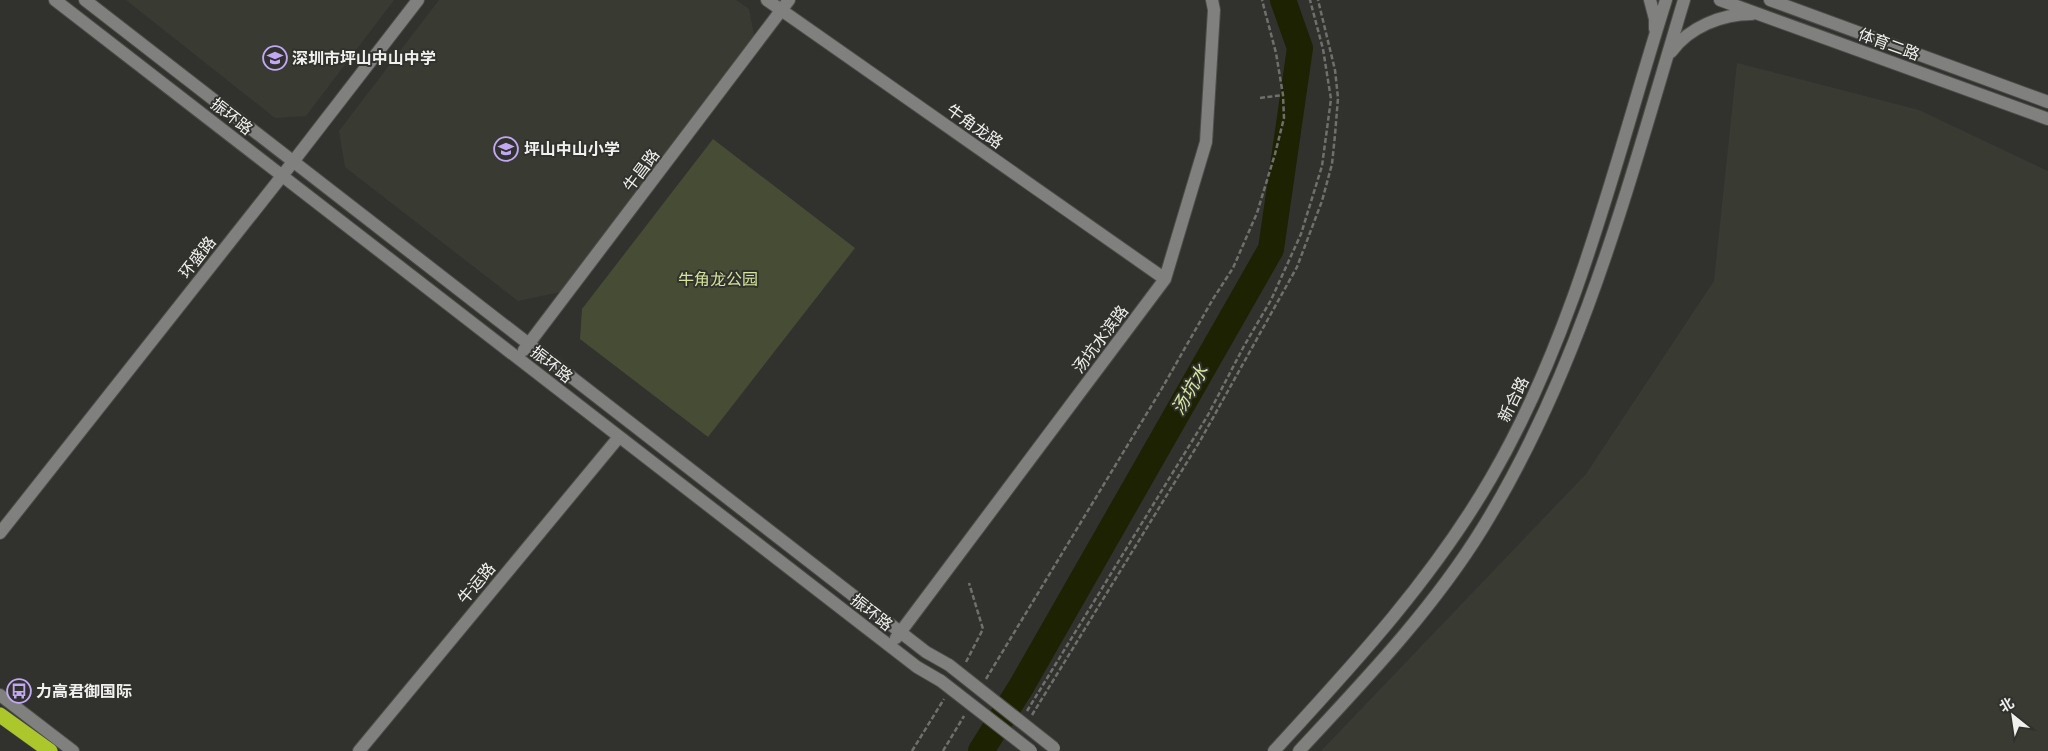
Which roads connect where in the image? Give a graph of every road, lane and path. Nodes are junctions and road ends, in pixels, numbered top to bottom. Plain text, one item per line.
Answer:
1 (55, 0) edge
2 (85, 0) edge
3 (418, 0) edge
4 (767, 0) edge
5 (1212, 0) edge
6 (1262, 0) edge
7 (1310, 0) edge
8 (1318, 0) edge
9 (1650, 0) edge
10 (1666, 0) edge
11 (1684, 0) edge
12 (1720, 0) edge
13 (1770, 0) edge
14 (786, 5) edge
15 (1758, 14) junction
16 (1655, 37) junction
17 (1667, 58) junction
18 (1283, 96) junction
19 (1260, 98) dead end
20 (2048, 102) edge
21 (2048, 119) edge
22 (294, 162) junction
23 (282, 176) junction
24 (1165, 279) junction
25 (529, 344) junction
26 (518, 358) junction
27 (1208, 415) junction
28 (1212, 419) junction
29 (619, 436) junction
30 (0, 533) edge
31 (1103, 586) junction
32 (1110, 590) junction
33 (900, 632) junction
34 (890, 646) junction
35 (985, 681) dead end
36 (0, 695) edge
37 (964, 714) dead end
38 (0, 715) edge
39 (1024, 717) dead end
40 (1030, 719) dead end
41 (1056, 749) edge
42 (50, 751) edge
43 (73, 751) edge
44 (359, 751) edge
45 (943, 751) edge
46 (1031, 751) edge
47 (1274, 751) edge
48 (1299, 751) edge

1 - 23 street, 振环路
2 - 22 street, 振环路
3 - 22 street, 环盛路
4 - 14 street, 牛角龙路
5 - 24 street, 汤坑水滨路
6 - 18 path
7 - 27 path
8 - 28 path
9 - 16 street
10 - 16 street, 新合路
11 - 17 street
12 - 15 street, 体育二路
13 - 20 street, 体育二路
14 - 24 street, 牛角龙路
14 - 25 street, 牛昌路
15 - 17 street
15 - 21 street, 体育二路
16 - 47 street, 新合路
17 - 48 street
18 - 19 path
18 - 35 path
22 - 23 street, 环盛路
22 - 25 street, 振环路
23 - 26 street, 振环路
23 - 30 street, 环盛路
24 - 33 street, 汤坑水滨路
25 - 26 street, 牛昌路
25 - 33 street, 振环路
26 - 29 street, 振环路
27 - 28 path
27 - 31 path
28 - 32 path
29 - 34 street, 振环路
29 - 44 street, 牛运路
31 - 32 path
31 - 39 path
32 - 40 path
33 - 34 street, 汤坑水滨路
33 - 41 street, 振环路, bridge
34 - 46 street, 振环路, bridge
36 - 43 street
37 - 45 path
38 - 42 highway

